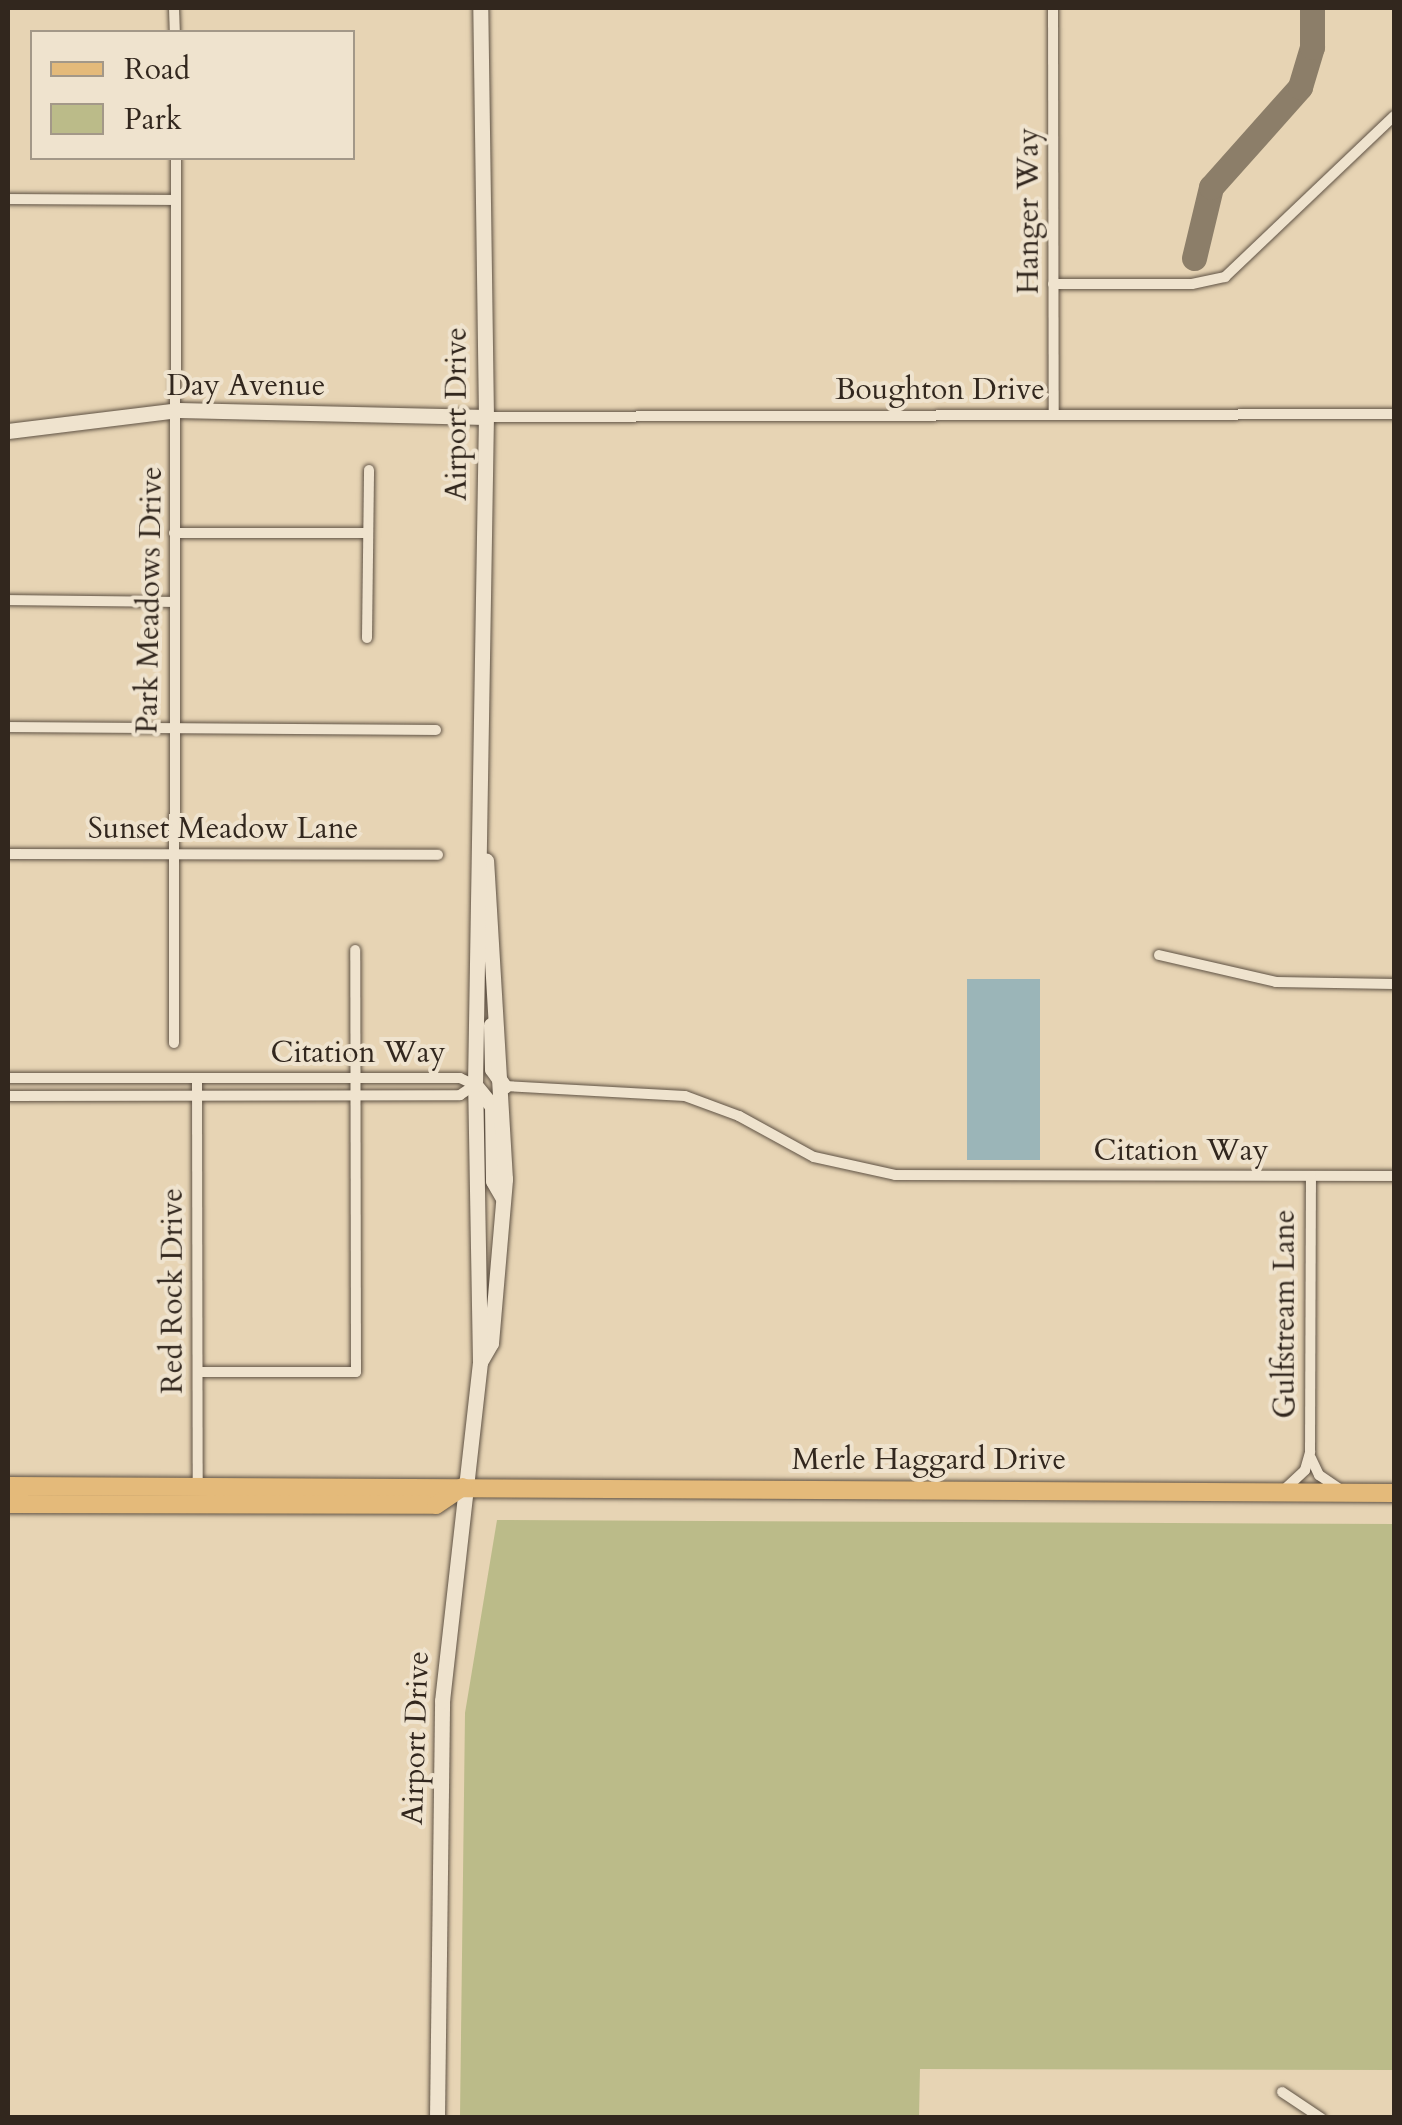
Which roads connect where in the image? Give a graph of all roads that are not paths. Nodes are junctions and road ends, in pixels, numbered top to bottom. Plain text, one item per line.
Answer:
1 (480, 8) edge
2 (1053, 8) edge
3 (1394, 116) edge
4 (176, 160) edge
5 (8, 199) edge
6 (176, 200) junction
7 (1054, 284) junction
8 (178, 410) junction
9 (1054, 414) junction
10 (1394, 414) edge
11 (486, 417) junction
12 (8, 430) edge
13 (368, 470) dead end
14 (174, 533) junction
15 (365, 534) junction
16 (8, 600) edge
17 (174, 602) junction
18 (366, 638) dead end
19 (8, 727) edge
20 (174, 728) junction
21 (436, 730) dead end
22 (480, 820) junction
23 (8, 854) edge
24 (172, 854) junction
25 (438, 855) dead end
26 (355, 950) dead end
27 (1159, 955) dead end
28 (477, 967) junction
29 (1394, 984) edge
30 (174, 1043) dead end
31 (8, 1078) edge
32 (197, 1078) junction
33 (354, 1078) junction
34 (476, 1085) junction
35 (504, 1086) junction
36 (8, 1096) edge
37 (197, 1096) junction
38 (354, 1096) junction
39 (1310, 1176) junction
40 (1394, 1176) edge
41 (504, 1198) junction
42 (480, 1362) junction
43 (198, 1372) junction
44 (1310, 1452) junction
45 (198, 1485) junction
46 (8, 1486) edge
47 (463, 1487) junction
48 (1286, 1488) junction
49 (1348, 1490) junction
50 (1394, 1493) edge
51 (8, 1504) edge
52 (1282, 2092) dead end
53 (437, 2118) edge
54 (1321, 2118) edge

1 - 11 main road, Airport Drive
2 - 7 street, Hanger Way
3 - 7 street
4 - 6 street, Park Meadows Drive
5 - 6 street
6 - 8 street, Park Meadows Drive
7 - 9 street, Hanger Way
8 - 11 main road, Day Avenue
8 - 12 main road, Day Avenue
8 - 14 street, Park Meadows Drive
9 - 10 street, Boughton Drive
9 - 11 street, Boughton Drive
11 - 22 main road, Airport Drive
13 - 15 street
14 - 15 street
14 - 17 street, Park Meadows Drive
15 - 18 street
16 - 17 street
17 - 20 street, Park Meadows Drive
19 - 20 street
20 - 21 street
20 - 24 street, Park Meadows Drive
22 - 28 main road, Airport Drive
22 - 35 main road, Airport Drive
23 - 24 street, Sunset Meadow Lane
24 - 25 street, Sunset Meadow Lane
24 - 30 street, Park Meadows Drive
26 - 33 street
27 - 29 street
28 - 34 main road, Airport Drive
28 - 35 main road
31 - 32 street, Citation Way
32 - 33 street, Citation Way
32 - 37 street, Red Rock Drive
33 - 34 street, Citation Way
33 - 38 street
34 - 38 street, Citation Way
34 - 41 main road
34 - 42 main road, Airport Drive
35 - 39 street, Citation Way
35 - 41 main road, Airport Drive
36 - 37 street, Citation Way
37 - 38 street, Citation Way
37 - 43 street, Red Rock Drive
38 - 43 street
39 - 40 street, Citation Way
39 - 44 street, Gulfstream Lane
41 - 42 main road, Airport Drive
42 - 47 main road, Airport Drive
43 - 45 street, Red Rock Drive
44 - 48 street, Gulfstream Lane
44 - 49 street, Gulfstream Lane
45 - 46 main road, Merle Haggard Drive
45 - 47 main road, Merle Haggard Drive
47 - 48 main road, Merle Haggard Drive
47 - 51 main road, Merle Haggard Drive
47 - 53 main road, Airport Drive
48 - 49 main road, Merle Haggard Drive
49 - 50 main road, Merle Haggard Drive
52 - 54 street

